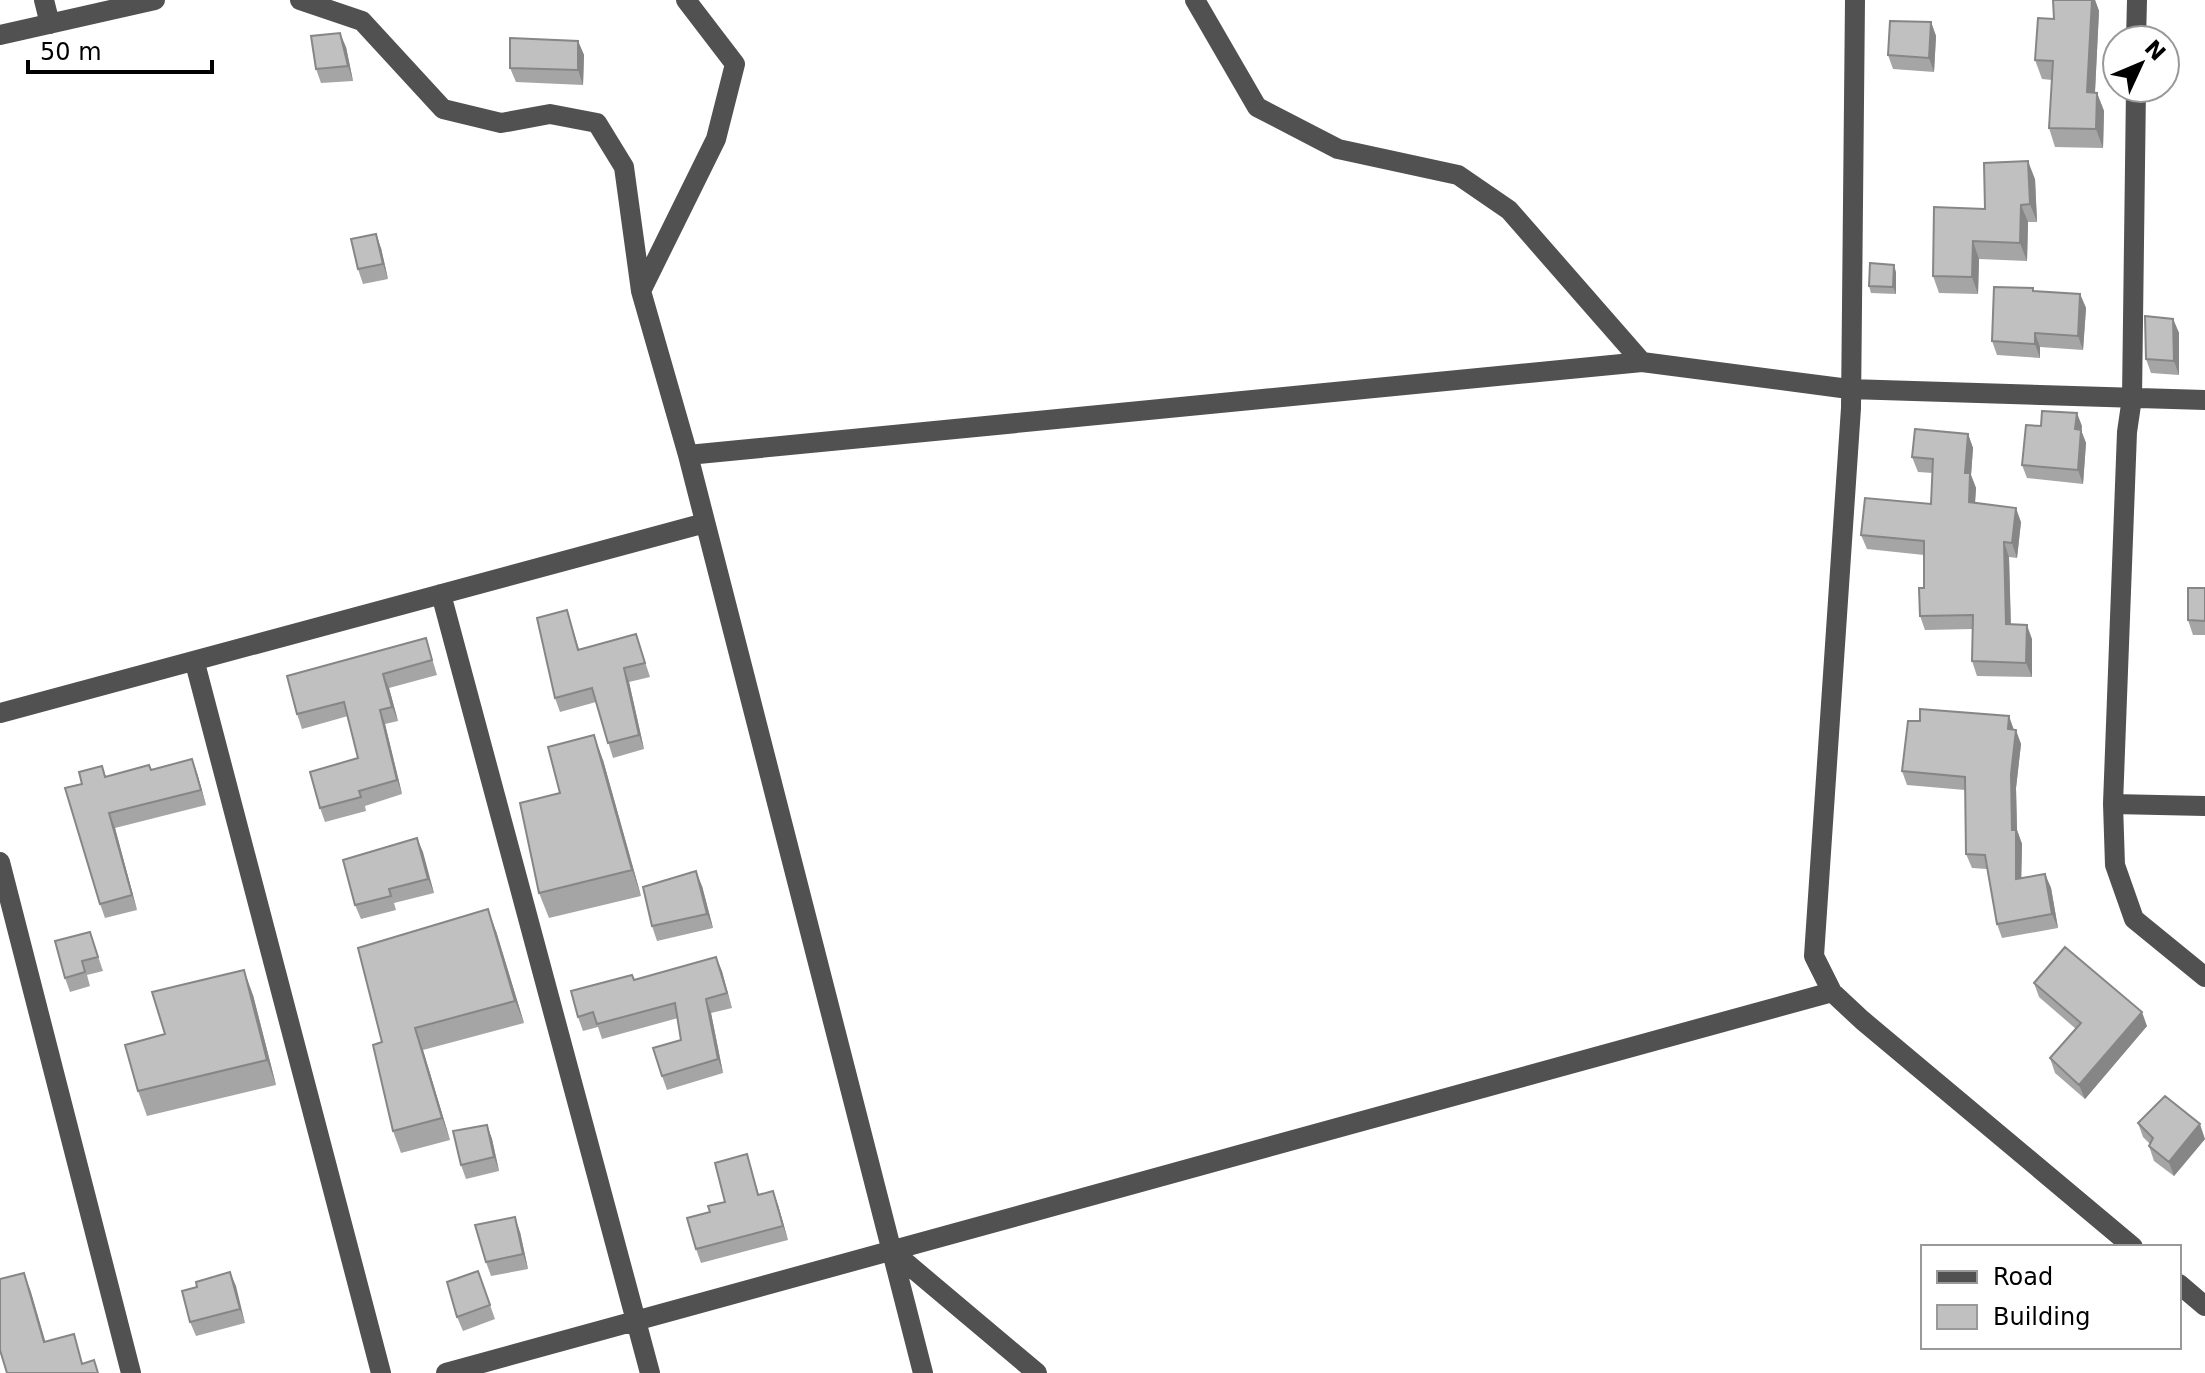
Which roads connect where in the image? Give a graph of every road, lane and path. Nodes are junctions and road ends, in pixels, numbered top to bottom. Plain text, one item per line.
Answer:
1 (44, 0) edge
2 (155, 0) edge
3 (300, 0) edge
4 (686, 0) edge
5 (1195, 0) edge
6 (1855, 0) edge
7 (2137, 0) edge
8 (50, 24) junction
9 (2136, 24) edge
10 (0, 35) edge
11 (2136, 104) edge
12 (641, 291) junction
13 (1642, 362) junction
14 (1849, 389) junction
15 (2132, 398) junction
16 (2205, 400) edge
17 (688, 455) junction
18 (705, 523) junction
19 (441, 594) junction
20 (195, 663) junction
21 (0, 713) edge
22 (2113, 804) junction
23 (2205, 806) edge
24 (0, 862) edge
25 (2205, 977) edge
26 (1832, 992) junction
27 (2131, 1245) edge
28 (892, 1251) junction
29 (2181, 1286) edge
30 (2205, 1306) edge
31 (636, 1321) junction
32 (131, 1373) edge
33 (381, 1373) edge
34 (446, 1373) edge
35 (650, 1373) edge
36 (923, 1373) edge
37 (1037, 1373) edge

1 - 8 street
2 - 8 street
3 - 12 street
4 - 12 street
5 - 13 street
6 - 14 street
7 - 9 street
8 - 10 street
11 - 15 street
12 - 17 street
13 - 14 street
13 - 17 street
14 - 15 street
14 - 26 street
15 - 16 street
15 - 22 street
17 - 18 street
18 - 19 street
18 - 28 street
19 - 20 street
19 - 31 street
20 - 21 street
20 - 33 street
22 - 23 street
22 - 25 street
24 - 32 street
26 - 27 street
26 - 28 street
28 - 31 street
28 - 36 street
28 - 37 street
29 - 30 street
31 - 34 street
31 - 35 street

